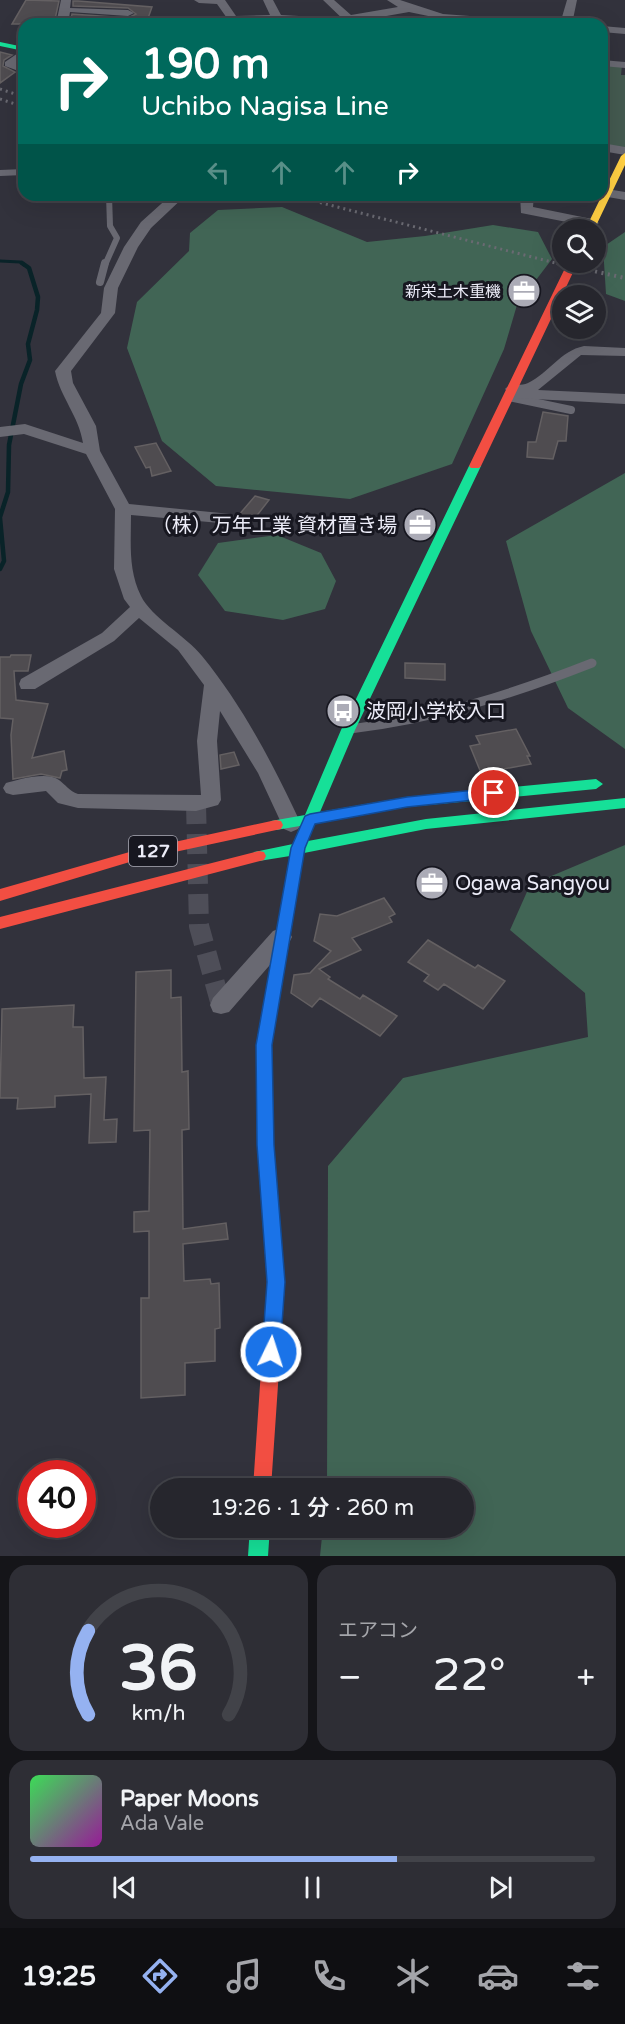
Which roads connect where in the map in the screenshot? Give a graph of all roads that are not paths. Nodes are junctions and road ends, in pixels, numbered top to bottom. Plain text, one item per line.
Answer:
1 (66, 0) edge
2 (134, 0) edge
3 (199, 0) edge
4 (267, 0) edge
5 (328, 0) edge
6 (392, 0) edge
7 (568, 0) edge
8 (572, 0) edge
9 (220, 1) edge
10 (408, 9) junction
11 (70, 18) edge
12 (127, 18) edge
13 (231, 18) edge
14 (276, 18) edge
15 (347, 18) edge
16 (369, 18) edge
17 (464, 18) edge
18 (568, 18) edge
19 (608, 30) edge
20 (625, 31) edge
21 (18, 56) edge
22 (608, 64) edge
23 (625, 65) edge
24 (18, 67) edge
25 (608, 148) edge
26 (625, 151) edge
27 (625, 156) edge
28 (18, 172) edge
29 (0, 173) edge
30 (608, 191) edge
31 (608, 193) edge
32 (625, 196) edge
33 (109, 201) edge
34 (172, 201) edge
35 (527, 201) edge
36 (603, 201) edge
37 (563, 219) edge
38 (594, 219) edge
39 (568, 273) edge
40 (100, 282) dead end
41 (625, 352) edge
42 (511, 393) junction
43 (624, 399) edge
44 (571, 410) dead end
45 (0, 432) edge
46 (92, 451) junction
47 (123, 509) junction
48 (231, 519) dead end
49 (140, 607) junction
50 (592, 663) dead end
51 (28, 684) dead end
52 (213, 684) junction
53 (348, 730) junction
54 (614, 783) dead end
55 (13, 788) dead end
56 (625, 803) edge
57 (310, 819) junction
58 (291, 824) junction
59 (298, 848) junction
60 (0, 895) edge
61 (0, 923) edge
62 (282, 936) junction
63 (221, 1005) dead end
64 (263, 1478) edge
65 (259, 1538) edge
66 (258, 1556) edge

1 - 11 street
2 - 12 street
3 - 9 street
4 - 14 street
5 - 15 street
6 - 10 street
7 - 8 street
8 - 18 street
9 - 13 street
10 - 16 street
10 - 17 street
19 - 20 street
21 - 24 street
22 - 23 street
25 - 26 street
27 - 30 main road
28 - 29 lane
31 - 32 street
33 - 40 lane
34 - 46 street
35 - 37 street
36 - 38 main road
39 - 42 main road
41 - 42 street
42 - 43 street
42 - 44 lane
42 - 53 main road
45 - 46 street
46 - 47 street
47 - 48 street
47 - 49 street
49 - 51 street
49 - 52 street
50 - 53 lane
52 - 55 street
52 - 58 street
53 - 57 main road
54 - 57 main road, 127
56 - 59 main road, 127
57 - 58 main road, 127
57 - 59 main road
58 - 60 main road, 127
59 - 61 main road, 127
59 - 62 main road
62 - 63 street
62 - 64 main road
65 - 66 main road

